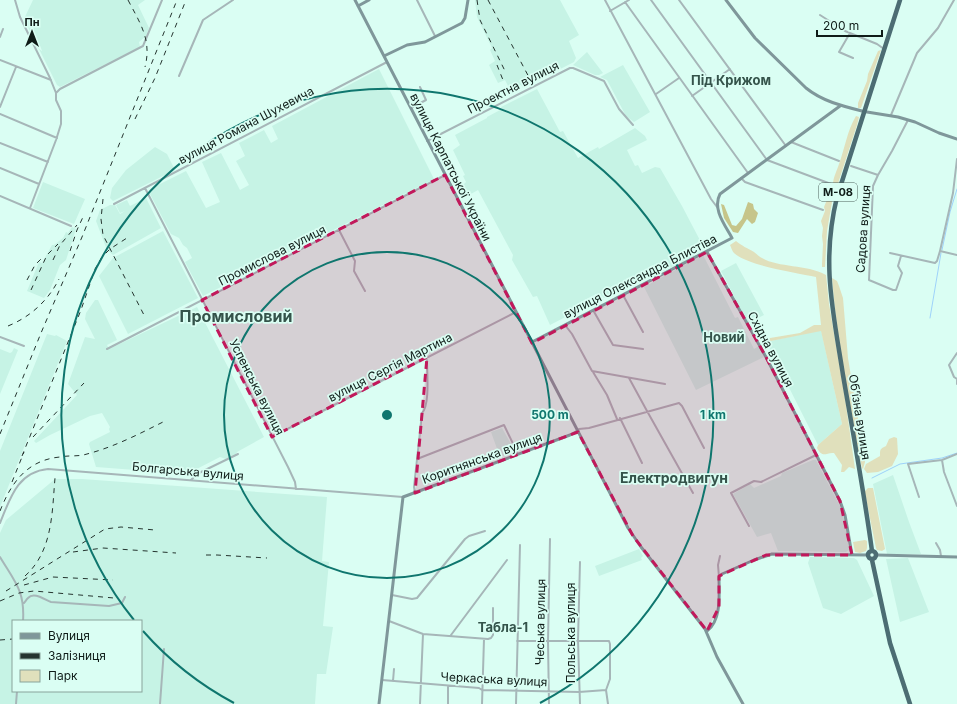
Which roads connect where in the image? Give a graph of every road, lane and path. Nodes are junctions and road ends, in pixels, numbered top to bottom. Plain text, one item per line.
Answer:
1 (15, 0) edge
2 (162, 0) edge
3 (233, 0) edge
4 (354, 0) edge
5 (369, 0) edge
6 (417, 0) edge
7 (468, 0) edge
8 (605, 0) edge
9 (629, 0) edge
10 (651, 0) edge
11 (679, 0) edge
12 (726, 0) edge
13 (900, 0) edge
14 (954, 0) edge
15 (625, 2) junction
16 (358, 6) junction
17 (610, 11) junction
18 (820, 15) dead end
19 (3, 29) dead end
20 (850, 33) junction
21 (0, 37) edge
22 (436, 37) junction
23 (885, 49) junction
24 (384, 56) junction
25 (853, 58) dead end
26 (0, 60) edge
27 (387, 62) junction
28 (16, 66) junction
29 (730, 69) junction
30 (179, 76) dead end
31 (679, 78) junction
32 (51, 80) junction
33 (711, 82) junction
34 (420, 87) dead end
35 (56, 93) junction
36 (656, 94) junction
37 (692, 96) junction
38 (840, 106) junction
39 (0, 107) edge
40 (411, 108) junction
41 (862, 111) dead end
42 (867, 112) dead end
43 (0, 114) edge
44 (890, 116) junction
45 (908, 120) junction
46 (633, 125) dead end
47 (57, 138) junction
48 (957, 138) edge
49 (427, 141) junction
50 (791, 142) junction
51 (0, 143) edge
52 (786, 146) junction
53 (957, 159) edge
54 (767, 160) junction
55 (839, 161) dead end
56 (48, 162) junction
57 (851, 166) dead end
58 (0, 168) edge
59 (748, 173) junction
60 (445, 175) junction
61 (878, 175) junction
62 (741, 178) junction
63 (40, 184) junction
64 (831, 184) dead end
65 (145, 188) junction
66 (0, 196) edge
67 (114, 204) dead end
68 (30, 208) junction
69 (718, 208) junction
70 (823, 210) dead end
71 (71, 226) dead end
72 (339, 230) junction
73 (940, 251) junction
74 (708, 252) junction
75 (890, 253) dead end
76 (901, 256) junction
77 (957, 256) edge
78 (365, 291) dead end
79 (623, 295) junction
80 (202, 300) junction
81 (593, 310) junction
82 (516, 312) junction
83 (565, 325) junction
84 (643, 332) dead end
85 (0, 338) edge
86 (532, 342) junction
87 (24, 346) dead end
88 (107, 349) dead end
89 (643, 349) dead end
90 (957, 352) edge
91 (426, 358) junction
92 (592, 371) junction
93 (629, 378) junction
94 (957, 379) edge
95 (665, 384) dead end
96 (957, 384) edge
97 (647, 411) junction
98 (618, 419) junction
99 (578, 431) junction
100 (272, 437) junction
101 (704, 448) dead end
102 (238, 454) dead end
103 (519, 454) junction
104 (957, 454) edge
105 (817, 455) junction
106 (417, 459) junction
107 (942, 460) junction
108 (642, 463) dead end
109 (191, 480) junction
110 (296, 489) junction
111 (415, 493) junction
112 (693, 493) dead end
113 (403, 497) junction
114 (920, 497) dead end
115 (956, 501) edge
116 (957, 506) edge
117 (0, 523) edge
118 (749, 526) dead end
119 (484, 531) dead end
120 (550, 539) dead end
121 (936, 543) dead end
122 (520, 545) dead end
123 (870, 553) junction
124 (852, 555) junction
125 (877, 555) junction
126 (720, 556) dead end
127 (941, 556) junction
128 (0, 557) edge
129 (957, 557) edge
130 (507, 560) dead end
131 (872, 560) junction
132 (580, 562) dead end
133 (719, 576) junction
134 (392, 594) junction
135 (125, 597) dead end
136 (24, 603) junction
137 (493, 608) dead end
138 (23, 620) edge
139 (389, 621) junction
140 (706, 630) junction
141 (423, 634) junction
142 (451, 635) junction
143 (484, 639) junction
144 (578, 640) junction
145 (517, 641) junction
146 (548, 642) junction
147 (164, 649) dead end
148 (394, 669) dead end
149 (382, 680) junction
150 (393, 681) junction
151 (421, 683) junction
152 (448, 686) junction
153 (482, 690) junction
154 (606, 690) junction
155 (516, 691) junction
156 (548, 691) junction
157 (17, 692) edge
158 (579, 692) junction
159 (16, 704) edge
160 (160, 704) edge
161 (379, 704) edge
162 (420, 704) edge
163 (448, 704) edge
164 (482, 704) edge
165 (516, 704) edge
166 (549, 704) edge
167 (580, 704) edge
168 (608, 704) edge
169 (743, 704) edge
170 (910, 704) edge

1 - 32 street
2 - 35 street
3 - 30 street
4 - 16 street, вулиця Карпатської України
5 - 16 street
6 - 22 street
7 - 22 street
8 - 17 street
9 - 15 street
10 - 33 street
11 - 29 street
12 - 38 street
13 - 23 highway, М-08
14 - 44 street
15 - 17 street
15 - 31 street
16 - 24 street, вулиця Карпатської України
17 - 36 street
18 - 20 street
19 - 21 street
20 - 23 street
20 - 25 street
22 - 24 street
23 - 123 highway, Обʼїзна вулиця / М-08
24 - 27 street, вулиця Карпатської України
26 - 28 street
27 - 40 street, вулиця Карпатської України
27 - 65 street, вулиця Романа Шухевича
28 - 32 street
28 - 39 street
29 - 33 street
29 - 52 street
31 - 36 street
31 - 37 street
32 - 35 street
33 - 37 street
33 - 54 street
34 - 40 street
35 - 47 street
36 - 69 street
37 - 59 street
38 - 41 street
38 - 50 street
40 - 49 street, вулиця Карпатської України
42 - 44 street
43 - 47 street
44 - 45 street
45 - 48 street
45 - 61 street, Садова вулиця
46 - 49 street, Проектна вулиця
47 - 56 street
49 - 60 street, вулиця Карпатської України
50 - 52 street
50 - 55 street
51 - 56 street
52 - 54 street
53 - 73 street
54 - 59 street
54 - 64 street
56 - 63 street
57 - 61 street
58 - 63 street
59 - 62 street
60 - 72 street, Промислова вулиця
60 - 82 street, вулиця Карпатської України
61 - 76 street, Садова вулиця
62 - 69 street
62 - 70 street
63 - 68 street
65 - 67 street, вулиця Романа Шухевича
65 - 80 street, Успенська вулиця
66 - 68 street
68 - 71 street
69 - 74 street, вулиця Олександра Блистіва
72 - 78 street
72 - 80 street, Промислова вулиця
73 - 76 street
73 - 77 street
74 - 79 street, вулиця Олександра Блистіва
74 - 105 street, Східна вулиця
75 - 76 street
79 - 81 street, вулиця Олександра Блистіва
79 - 84 street
80 - 88 street, Промислова вулиця
80 - 100 street, Успенська вулиця
81 - 83 street, вулиця Олександра Блистіва
81 - 89 street
82 - 86 street, вулиця Карпатської України
82 - 91 street, вулиця Сергія Мартина
83 - 86 street, вулиця Олександра Блистіва
83 - 92 street
85 - 87 street
86 - 99 street, вулиця Карпатської України
90 - 94 street
91 - 100 street, вулиця Сергія Мартина
91 - 106 street, Коритнянська вулиця
92 - 93 street
92 - 98 street
93 - 95 street
93 - 97 street
94 - 96 street
97 - 98 street
97 - 101 street
97 - 112 street
98 - 99 street
98 - 108 street
99 - 103 street, Коритнянська вулиця
99 - 140 street, вулиця Карпатської України
100 - 110 street, Успенська вулиця
102 - 109 street
103 - 106 street
103 - 111 street, Коритнянська вулиця
104 - 107 street
105 - 118 street
105 - 124 street, Східна вулиця
106 - 111 street, Коритнянська вулиця
107 - 114 street
107 - 115 street
109 - 110 street, Болгарська вулиця
109 - 117 street, Болгарська вулиця
110 - 113 street, Болгарська вулиця
111 - 113 street, Коритнянська вулиця
113 - 134 street
115 - 116 street
119 - 134 street
120 - 146 street, Чеська вулиця
121 - 127 street
122 - 145 street
123 - 124 street
123 - 125 highway
123 - 131 highway, М-08
124 - 133 street
125 - 127 street
125 - 131 highway
126 - 133 street
127 - 129 street
128 - 136 street
130 - 142 street
131 - 170 highway, М-08
132 - 144 street, Польська вулиця
133 - 140 street
134 - 139 street
135 - 136 street
136 - 138 street
137 - 143 street
139 - 141 street
139 - 149 street
140 - 169 street
141 - 142 street
141 - 151 street
142 - 143 street
143 - 153 street
144 - 146 street
144 - 154 street
144 - 158 street, Польська вулиця
145 - 146 street
145 - 155 street
146 - 156 street, Чеська вулиця
147 - 160 street
148 - 150 street
149 - 150 street, Черкаська вулиця
149 - 161 street
150 - 151 street, Черкаська вулиця
151 - 152 street, Черкаська вулиця
151 - 162 street
152 - 153 street, Черкаська вулиця
152 - 163 street
153 - 155 street, Черкаська вулиця
153 - 164 street
154 - 158 street, Черкаська вулиця
154 - 168 street
155 - 156 street, Черкаська вулиця
155 - 165 street
156 - 158 street, Черкаська вулиця
156 - 166 street, Чеська вулиця
157 - 159 street
158 - 167 street, Польська вулиця

